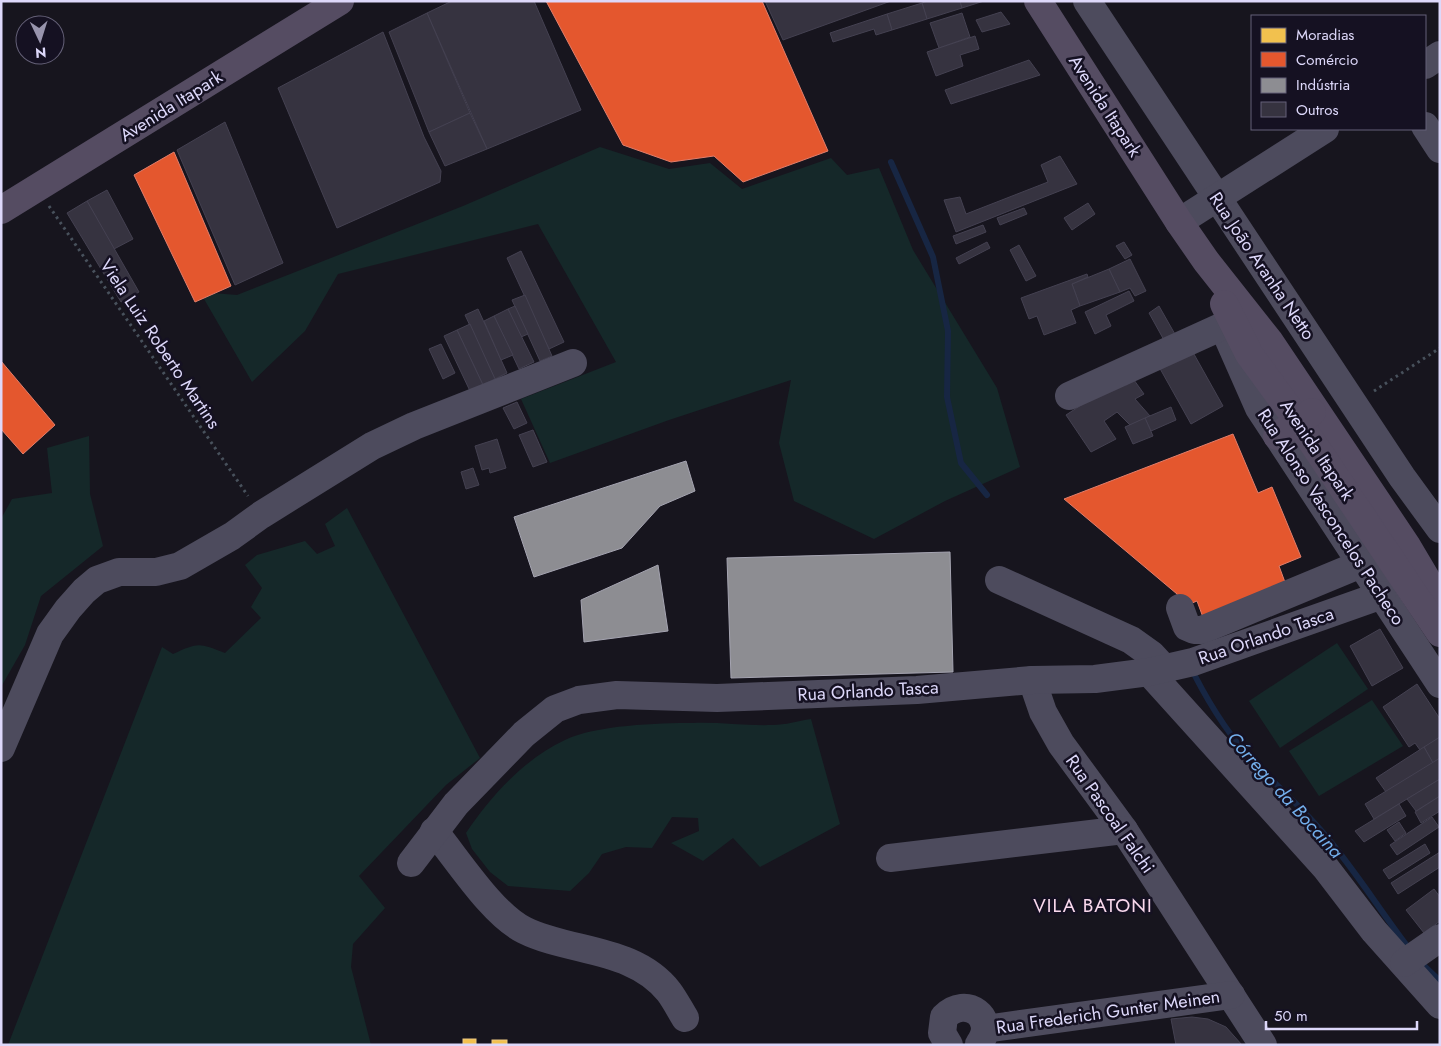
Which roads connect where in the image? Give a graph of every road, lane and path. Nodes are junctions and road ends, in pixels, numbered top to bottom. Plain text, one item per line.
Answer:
1 (340, 1) edge
2 (1038, 1) edge
3 (1086, 1) edge
4 (1440, 55) edge
5 (1426, 64) edge
6 (1426, 128) edge
7 (1323, 130) edge
8 (1440, 149) edge
9 (36, 188) junction
10 (1216, 198) junction
11 (1, 210) edge
12 (1179, 222) junction
13 (1206, 262) junction
14 (1216, 288) junction
15 (1223, 326) junction
16 (1440, 348) edge
17 (573, 363) dead end
18 (1069, 396) dead end
19 (1354, 404) junction
20 (1296, 422) junction
21 (261, 515) junction
22 (1440, 529) edge
23 (1361, 564) junction
24 (999, 580) dead end
25 (1382, 596) junction
26 (1440, 602) edge
27 (1180, 608) dead end
28 (1440, 633) edge
29 (1157, 671) junction
30 (1032, 680) junction
31 (1440, 684) edge
32 (1, 748) edge
33 (1124, 830) junction
34 (434, 831) junction
35 (890, 858) dead end
36 (411, 863) dead end
37 (1425, 951) edge
38 (1231, 995) junction
39 (1440, 1005) edge
40 (685, 1018) dead end
41 (981, 1037) edge
42 (948, 1045) edge
43 (1263, 1045) edge

1 - 9 main road, Avenida Itapark
2 - 12 main road, Avenida Itapark
3 - 10 street, Rua João Aranha Netto
4 - 5 street
6 - 8 street
7 - 10 street
9 - 11 main road, Avenida Itapark
9 - 21 path, Viela Luiz Roberto Martins
10 - 12 street
10 - 19 street, Rua João Aranha Netto
12 - 13 main road, Avenida Itapark
13 - 14 main road, Avenida Itapark
13 - 20 main road, Avenida Itapark
14 - 15 street, Rua Alonso Vasconcelos Pacheco
14 - 20 main road, Avenida Itapark
15 - 18 street
15 - 20 street, Rua Alonso Vasconcelos Pacheco
16 - 19 path
17 - 21 street
19 - 22 street, Rua João Aranha Netto
20 - 23 street, Rua Alonso Vasconcelos Pacheco
20 - 26 main road, Avenida Itapark
20 - 28 main road, Avenida Itapark
21 - 32 street
23 - 25 street, Rua Alonso Vasconcelos Pacheco
23 - 27 street
24 - 29 street
25 - 29 street, Rua Orlando Tasca
25 - 31 street, Rua Alonso Vasconcelos Pacheco
29 - 30 street, Rua Orlando Tasca
29 - 37 street
30 - 33 street, Rua Pascoal Falchi
30 - 34 street, Rua Orlando Tasca
33 - 35 street
33 - 38 street, Rua Pascoal Falchi
34 - 36 street, Rua Orlando Tasca
34 - 40 street
37 - 39 street
38 - 41 street, Rua Frederich Gunter Meinen
38 - 43 street, Rua Pascoal Falchi
41 - 42 street

